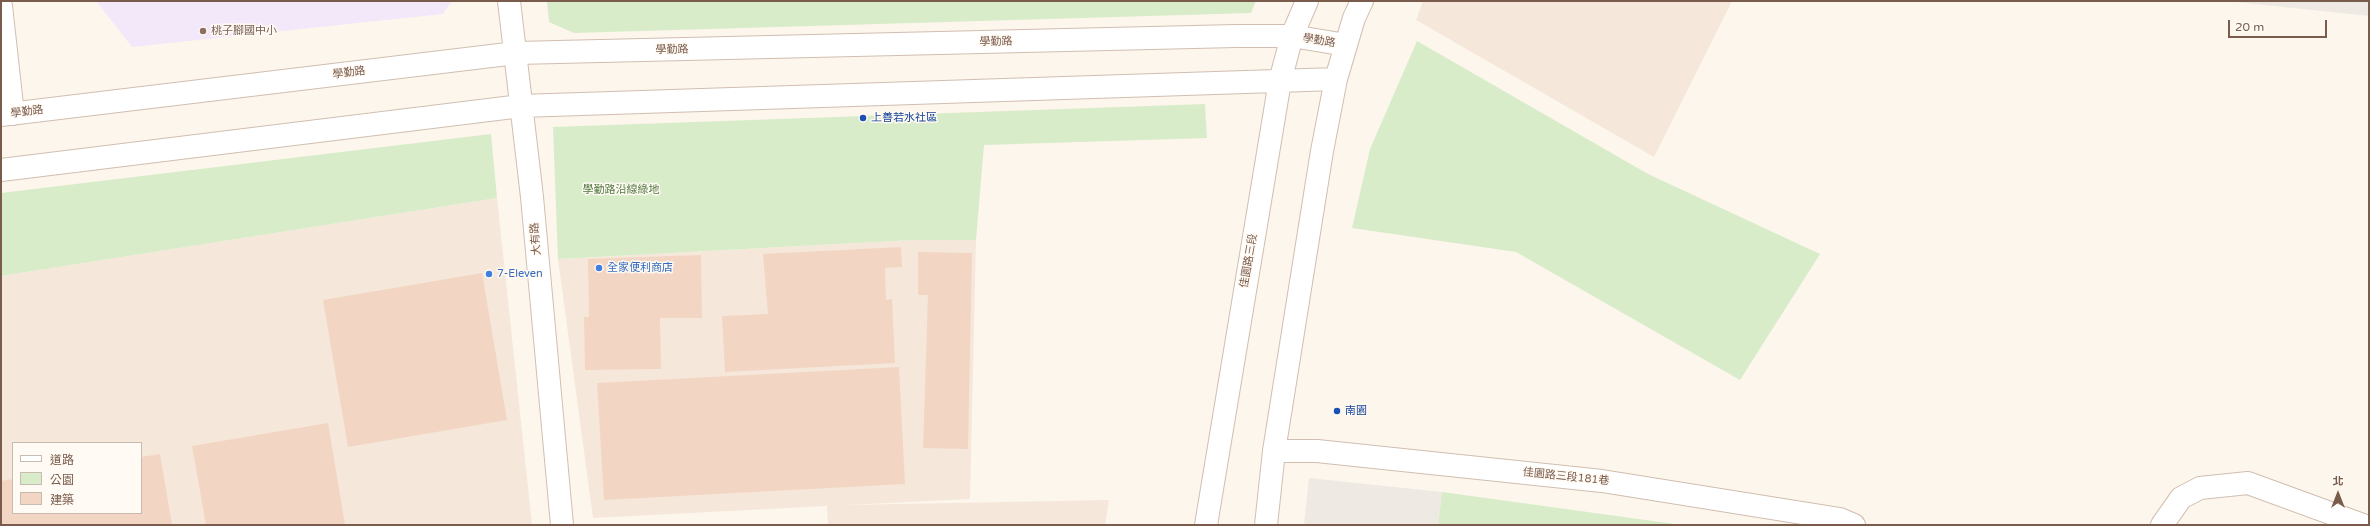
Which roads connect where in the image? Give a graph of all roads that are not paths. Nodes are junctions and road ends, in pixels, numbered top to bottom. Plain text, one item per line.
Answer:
1 (509, 1) edge
2 (1307, 1) edge
3 (1362, 1) edge
4 (1, 6) edge
5 (1292, 36) junction
6 (1346, 45) junction
7 (516, 53) junction
8 (1336, 79) junction
9 (1280, 81) junction
10 (521, 106) junction
11 (7, 115) edge
12 (1, 170) edge
13 (1274, 451) junction
14 (562, 525) edge
15 (1206, 525) edge
16 (1266, 525) edge
17 (1854, 525) edge
18 (2162, 525) edge
19 (2363, 525) edge

1 - 7 street, 大有路
2 - 5 street, 佳園路三段
3 - 6 street
4 - 11 street
5 - 6 street, 學勤路
5 - 7 street, 學勤路
5 - 9 street, 佳園路三段
6 - 8 street
7 - 10 street, 大有路
7 - 11 street, 學勤路
8 - 9 street
8 - 13 street
9 - 10 street
9 - 15 street, 佳園路三段
10 - 12 street
10 - 14 street, 大有路
13 - 16 street
13 - 17 street, 佳園路三段181巷
18 - 19 street

